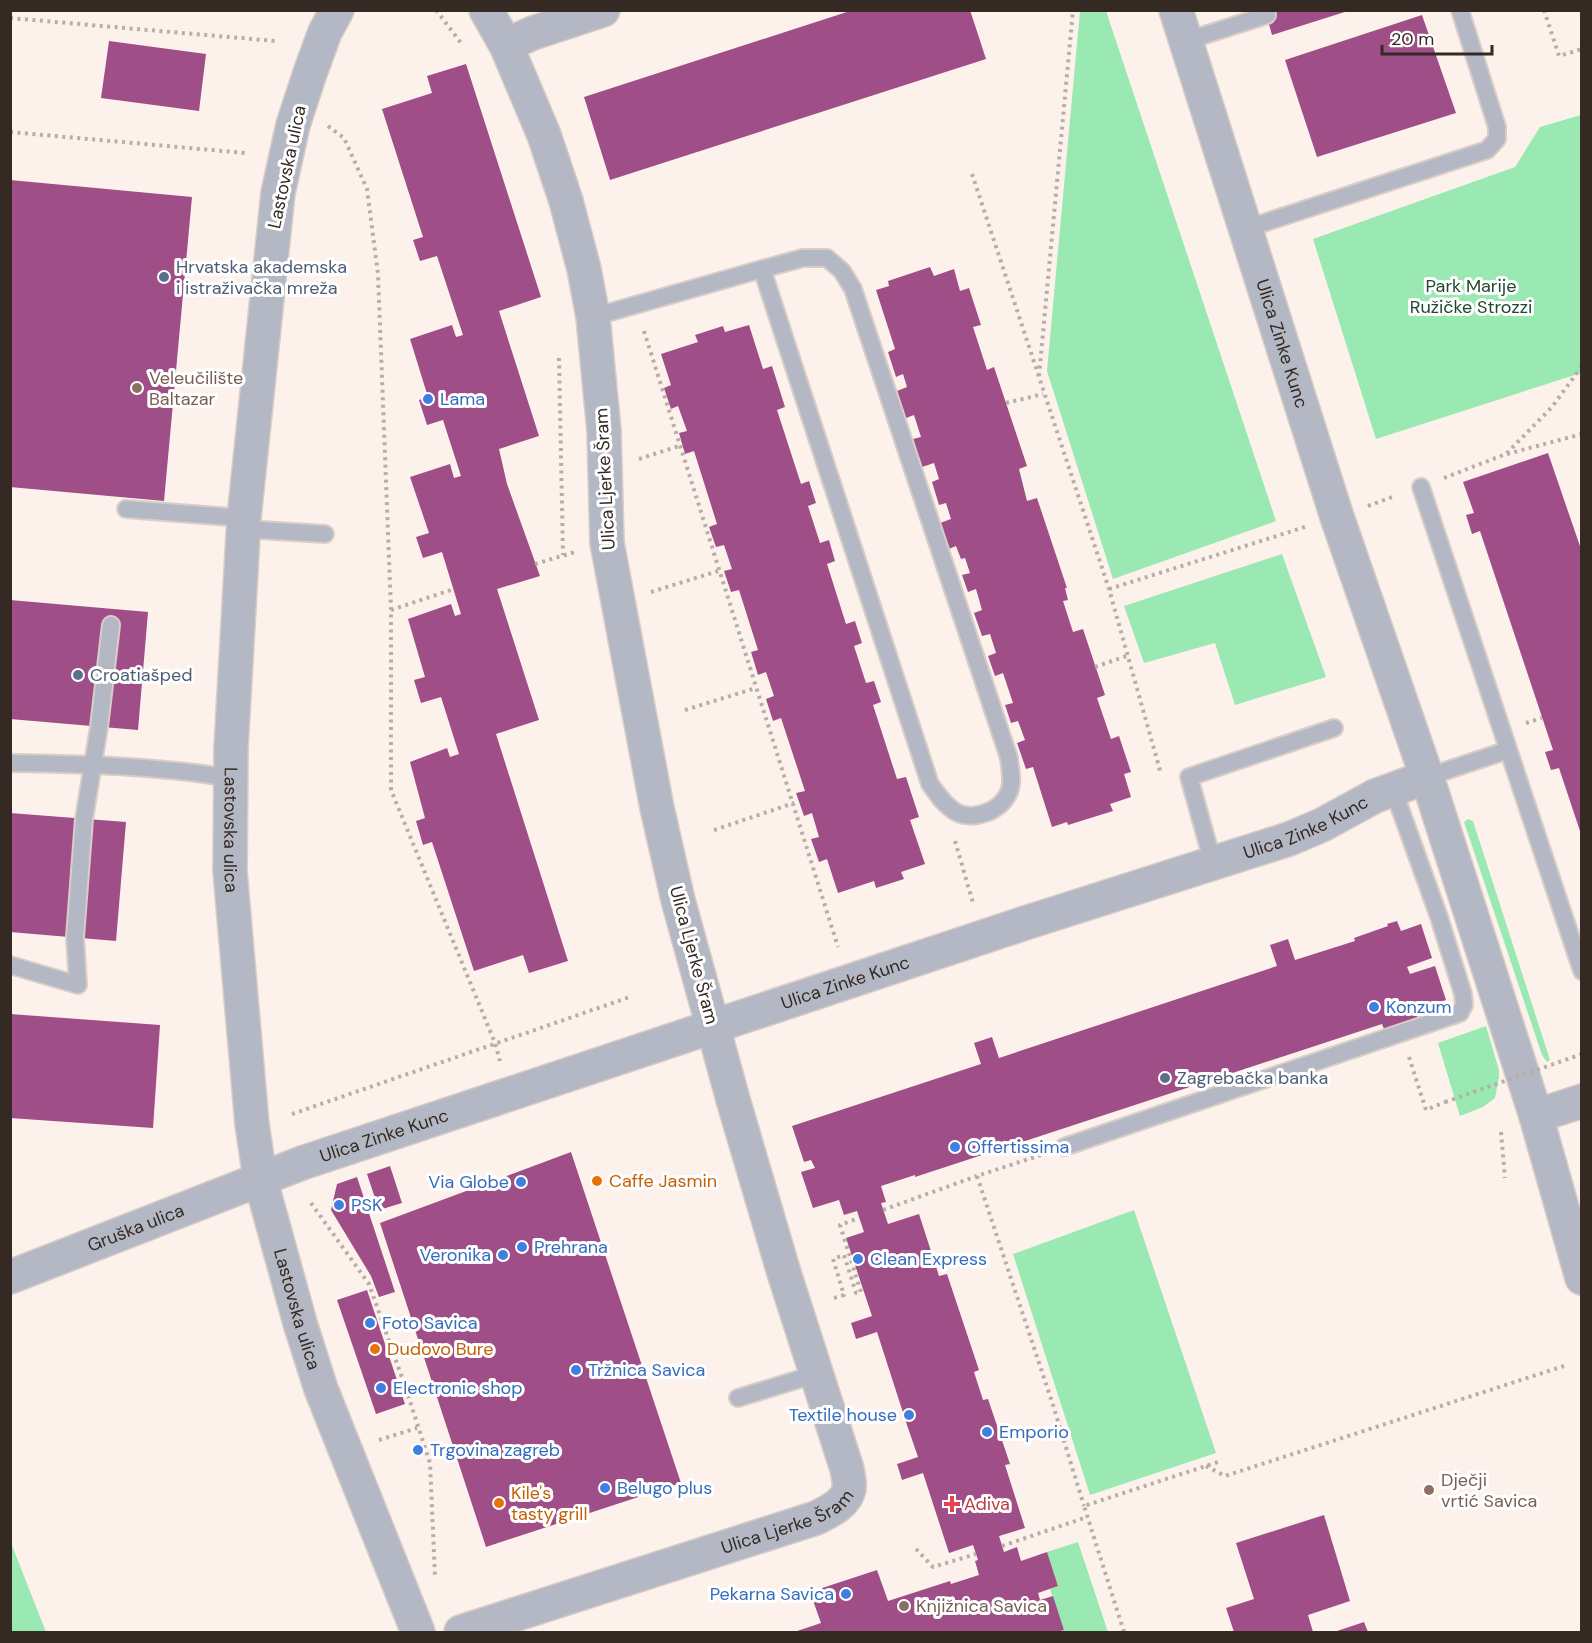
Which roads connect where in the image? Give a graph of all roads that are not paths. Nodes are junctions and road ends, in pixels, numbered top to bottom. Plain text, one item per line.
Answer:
1 (337, 10) edge
2 (486, 10) edge
3 (603, 10) edge
4 (1176, 10) edge
5 (1460, 10) edge
6 (1267, 15) dead end
7 (1186, 41) junction
8 (506, 45) junction
9 (1245, 229) junction
10 (762, 269) junction
11 (593, 317) junction
12 (1421, 487) road end
13 (126, 509) dead end
14 (244, 523) junction
15 (325, 534) dead end
16 (111, 625) dead end
17 (1334, 728) dead end
18 (1508, 750) junction
19 (10, 763) edge
20 (93, 765) junction
21 (1427, 777) junction
22 (230, 778) junction
23 (1393, 789) junction
24 (1213, 863) junction
25 (10, 965) edge
26 (1581, 971) edge
27 (713, 1026) junction
28 (1581, 1101) edge
29 (1536, 1116) junction
30 (1064, 1147) road end
31 (260, 1178) junction
32 (10, 1277) edge
33 (1581, 1278) edge
34 (816, 1374) junction
35 (738, 1398) dead end
36 (418, 1632) edge
37 (461, 1632) edge

1 - 14 street, Lastovska ulica
2 - 8 street, Ulica Ljerke Šram
3 - 8 street
4 - 7 street, Ulica Zinke Kunc
5 - 9 lane
6 - 7 lane
7 - 9 street, Ulica Zinke Kunc
8 - 11 street, Ulica Ljerke Šram
9 - 21 street, Ulica Zinke Kunc
10 - 10 lane
10 - 11 lane
11 - 27 street, Ulica Ljerke Šram
12 - 18 lane
13 - 14 lane
14 - 15 lane
14 - 22 street, Lastovska ulica
16 - 20 lane
17 - 24 lane
18 - 21 lane
18 - 26 lane
19 - 20 lane
20 - 22 lane
20 - 25 lane
21 - 23 street, Ulica Zinke Kunc
21 - 29 street, Ulica Zinke Kunc
22 - 31 street, Lastovska ulica
23 - 24 street, Ulica Zinke Kunc
23 - 30 lane
24 - 27 street, Ulica Zinke Kunc
27 - 31 street, Ulica Zinke Kunc
27 - 34 street, Ulica Ljerke Šram
28 - 29 street
29 - 33 street, Ulica Zinke Kunc
31 - 32 street, Gruška ulica
31 - 36 street, Lastovska ulica
34 - 35 lane
34 - 37 street, Ulica Ljerke Šram

